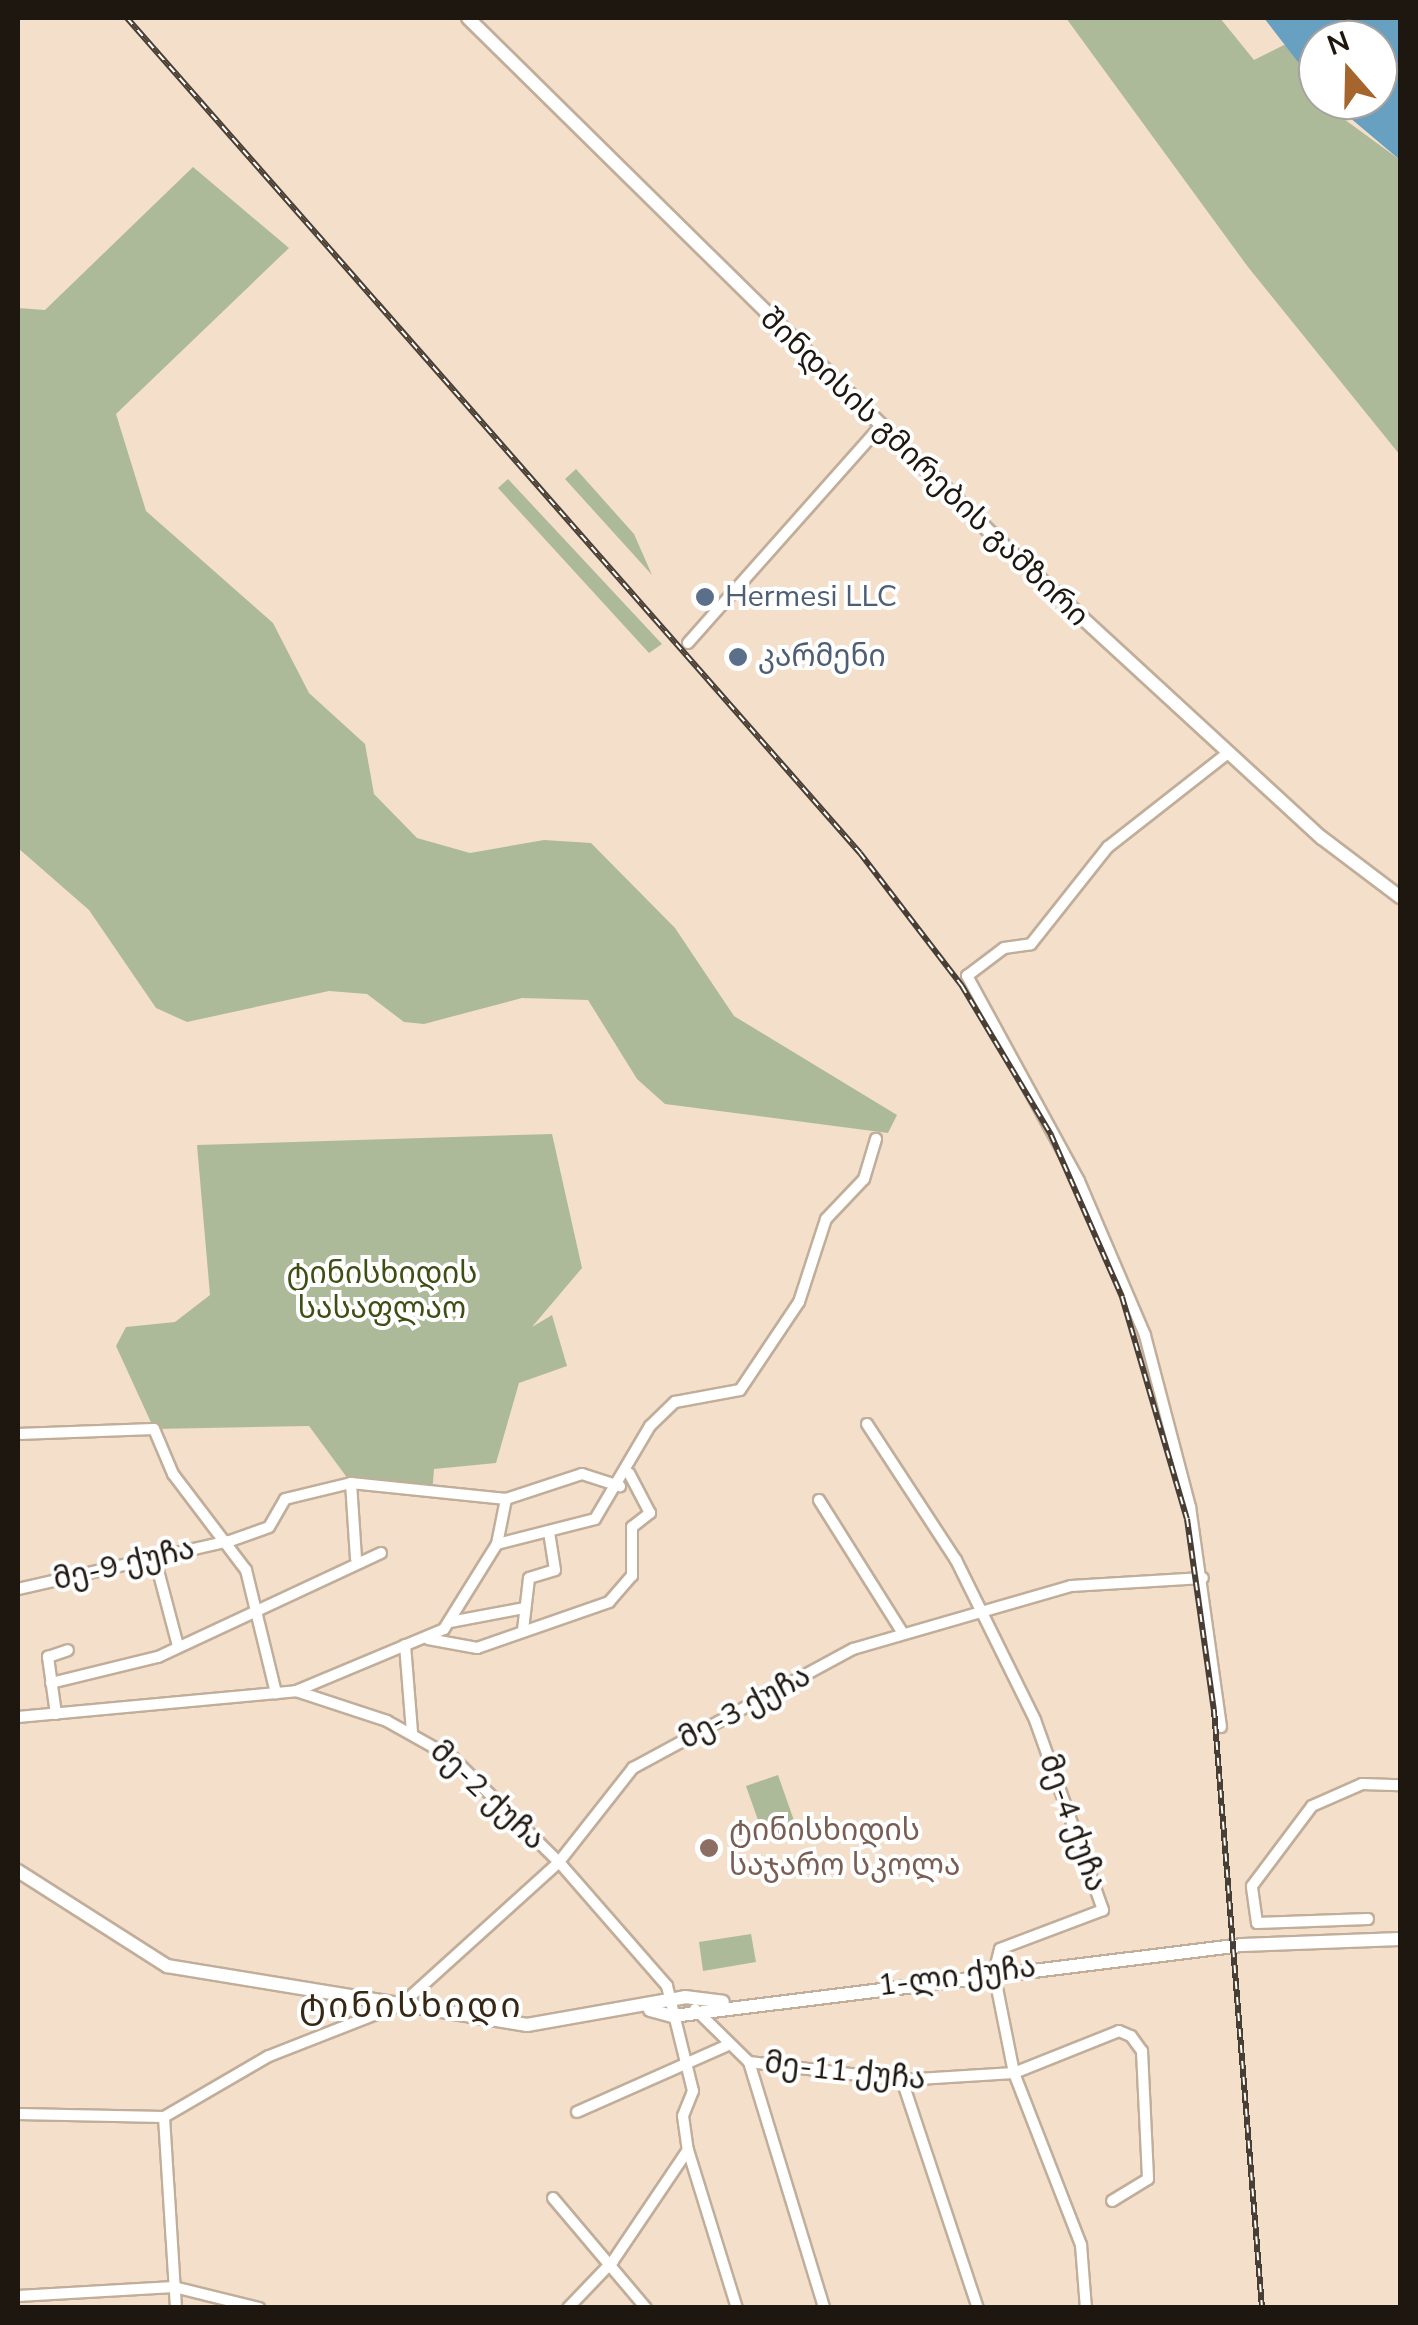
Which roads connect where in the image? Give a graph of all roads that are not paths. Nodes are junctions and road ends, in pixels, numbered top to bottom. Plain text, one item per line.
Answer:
1 (468, 18) edge
2 (880, 428) junction
3 (688, 643) dead end
4 (1228, 753) junction
5 (1400, 897) edge
6 (876, 1139) dead end
7 (867, 1424) dead end
8 (18, 1434) edge
9 (629, 1473) junction
10 (351, 1483) junction
11 (620, 1486) junction
12 (506, 1498) junction
13 (819, 1500) dead end
14 (549, 1531) junction
15 (230, 1542) junction
16 (498, 1544) junction
17 (381, 1554) dead end
18 (154, 1558) junction
19 (356, 1559) junction
20 (1202, 1578) junction
21 (18, 1588) edge
22 (256, 1608) junction
23 (524, 1608) junction
24 (982, 1613) junction
25 (449, 1623) junction
26 (523, 1630) junction
27 (901, 1630) junction
28 (428, 1639) junction
29 (405, 1645) junction
30 (178, 1646) junction
31 (68, 1650) dead end
32 (52, 1683) junction
33 (296, 1692) junction
34 (276, 1694) junction
35 (56, 1714) junction
36 (18, 1717) edge
37 (1221, 1727) dead end
38 (412, 1732) junction
39 (1400, 1785) edge
40 (560, 1862) junction
41 (18, 1870) edge
42 (1368, 1919) dead end
43 (1400, 1938) edge
44 (994, 1973) junction
45 (402, 2004) junction
46 (684, 2005) junction
47 (726, 2046) junction
48 (749, 2062) junction
49 (687, 2068) junction
50 (1014, 2072) junction
51 (902, 2080) junction
52 (577, 2112) dead end
53 (18, 2114) edge
54 (164, 2117) junction
55 (688, 2150) junction
56 (553, 2198) dead end
57 (1112, 2201) dead end
58 (612, 2261) junction
59 (174, 2287) junction
60 (18, 2296) edge
61 (1085, 2306) edge
62 (176, 2308) edge
63 (259, 2308) edge
64 (568, 2308) edge
65 (646, 2308) edge
66 (736, 2308) edge
67 (824, 2308) edge
68 (978, 2308) edge

1 - 2 main road, შინდისის გმირების გამზირი
2 - 3 street
2 - 4 main road, შინდისის გმირების გამზირი
4 - 5 main road, შინდისის გმირების გამზირი
4 - 20 street
6 - 9 street
7 - 24 street
8 - 15 street
9 - 11 street
9 - 26 street
10 - 12 street
10 - 15 street, მე-9 ქუჩა
10 - 19 street
11 - 12 street
11 - 14 street
12 - 16 street
13 - 27 street
14 - 16 street
14 - 23 street
15 - 18 street, მე-9 ქუჩა
15 - 22 street
16 - 25 street
17 - 19 street
18 - 21 street, მე-9 ქუჩა
18 - 30 street
19 - 22 street
20 - 24 street, მე-3 ქუჩა
20 - 37 street
22 - 30 street
22 - 34 street
23 - 25 street
23 - 26 street
24 - 27 street, მე-3 ქუჩა
24 - 44 street, მე-4 ქუჩა
25 - 28 street
26 - 28 street
27 - 40 street, მე-3 ქუჩა
28 - 29 street
29 - 33 street
29 - 38 street
30 - 32 street
31 - 32 street
32 - 35 street
33 - 34 street, მე-2 ქუჩა
33 - 38 street, მე-2 ქუჩა
34 - 35 street, მე-2 ქუჩა
35 - 36 street, მე-2 ქუჩა
38 - 40 street, მე-2 ქუჩა
39 - 42 street
40 - 45 street, მე-3 ქუჩა
40 - 46 street, მე-2 ქუჩა
41 - 45 main road, 1-ლი ქუჩა
43 - 44 main road, 1-ლი ქუჩა
44 - 46 main road, 1-ლი ქუჩა
44 - 50 street
45 - 46 main road, 1-ლი ქუჩა
45 - 54 street
46 - 47 street, მე-11 ქუჩა
46 - 49 street
47 - 48 street, მე-11 ქუჩა
47 - 49 street
48 - 51 street, მე-11 ქუჩა
48 - 67 street
49 - 52 street
49 - 55 street
50 - 51 street, მე-11 ქუჩა
50 - 57 street, მე-11 ქუჩა
50 - 61 street
51 - 68 street
53 - 54 street
54 - 59 street
55 - 58 street
55 - 66 street
56 - 58 street
58 - 64 street
58 - 65 street
59 - 60 street
59 - 62 street
59 - 63 street

